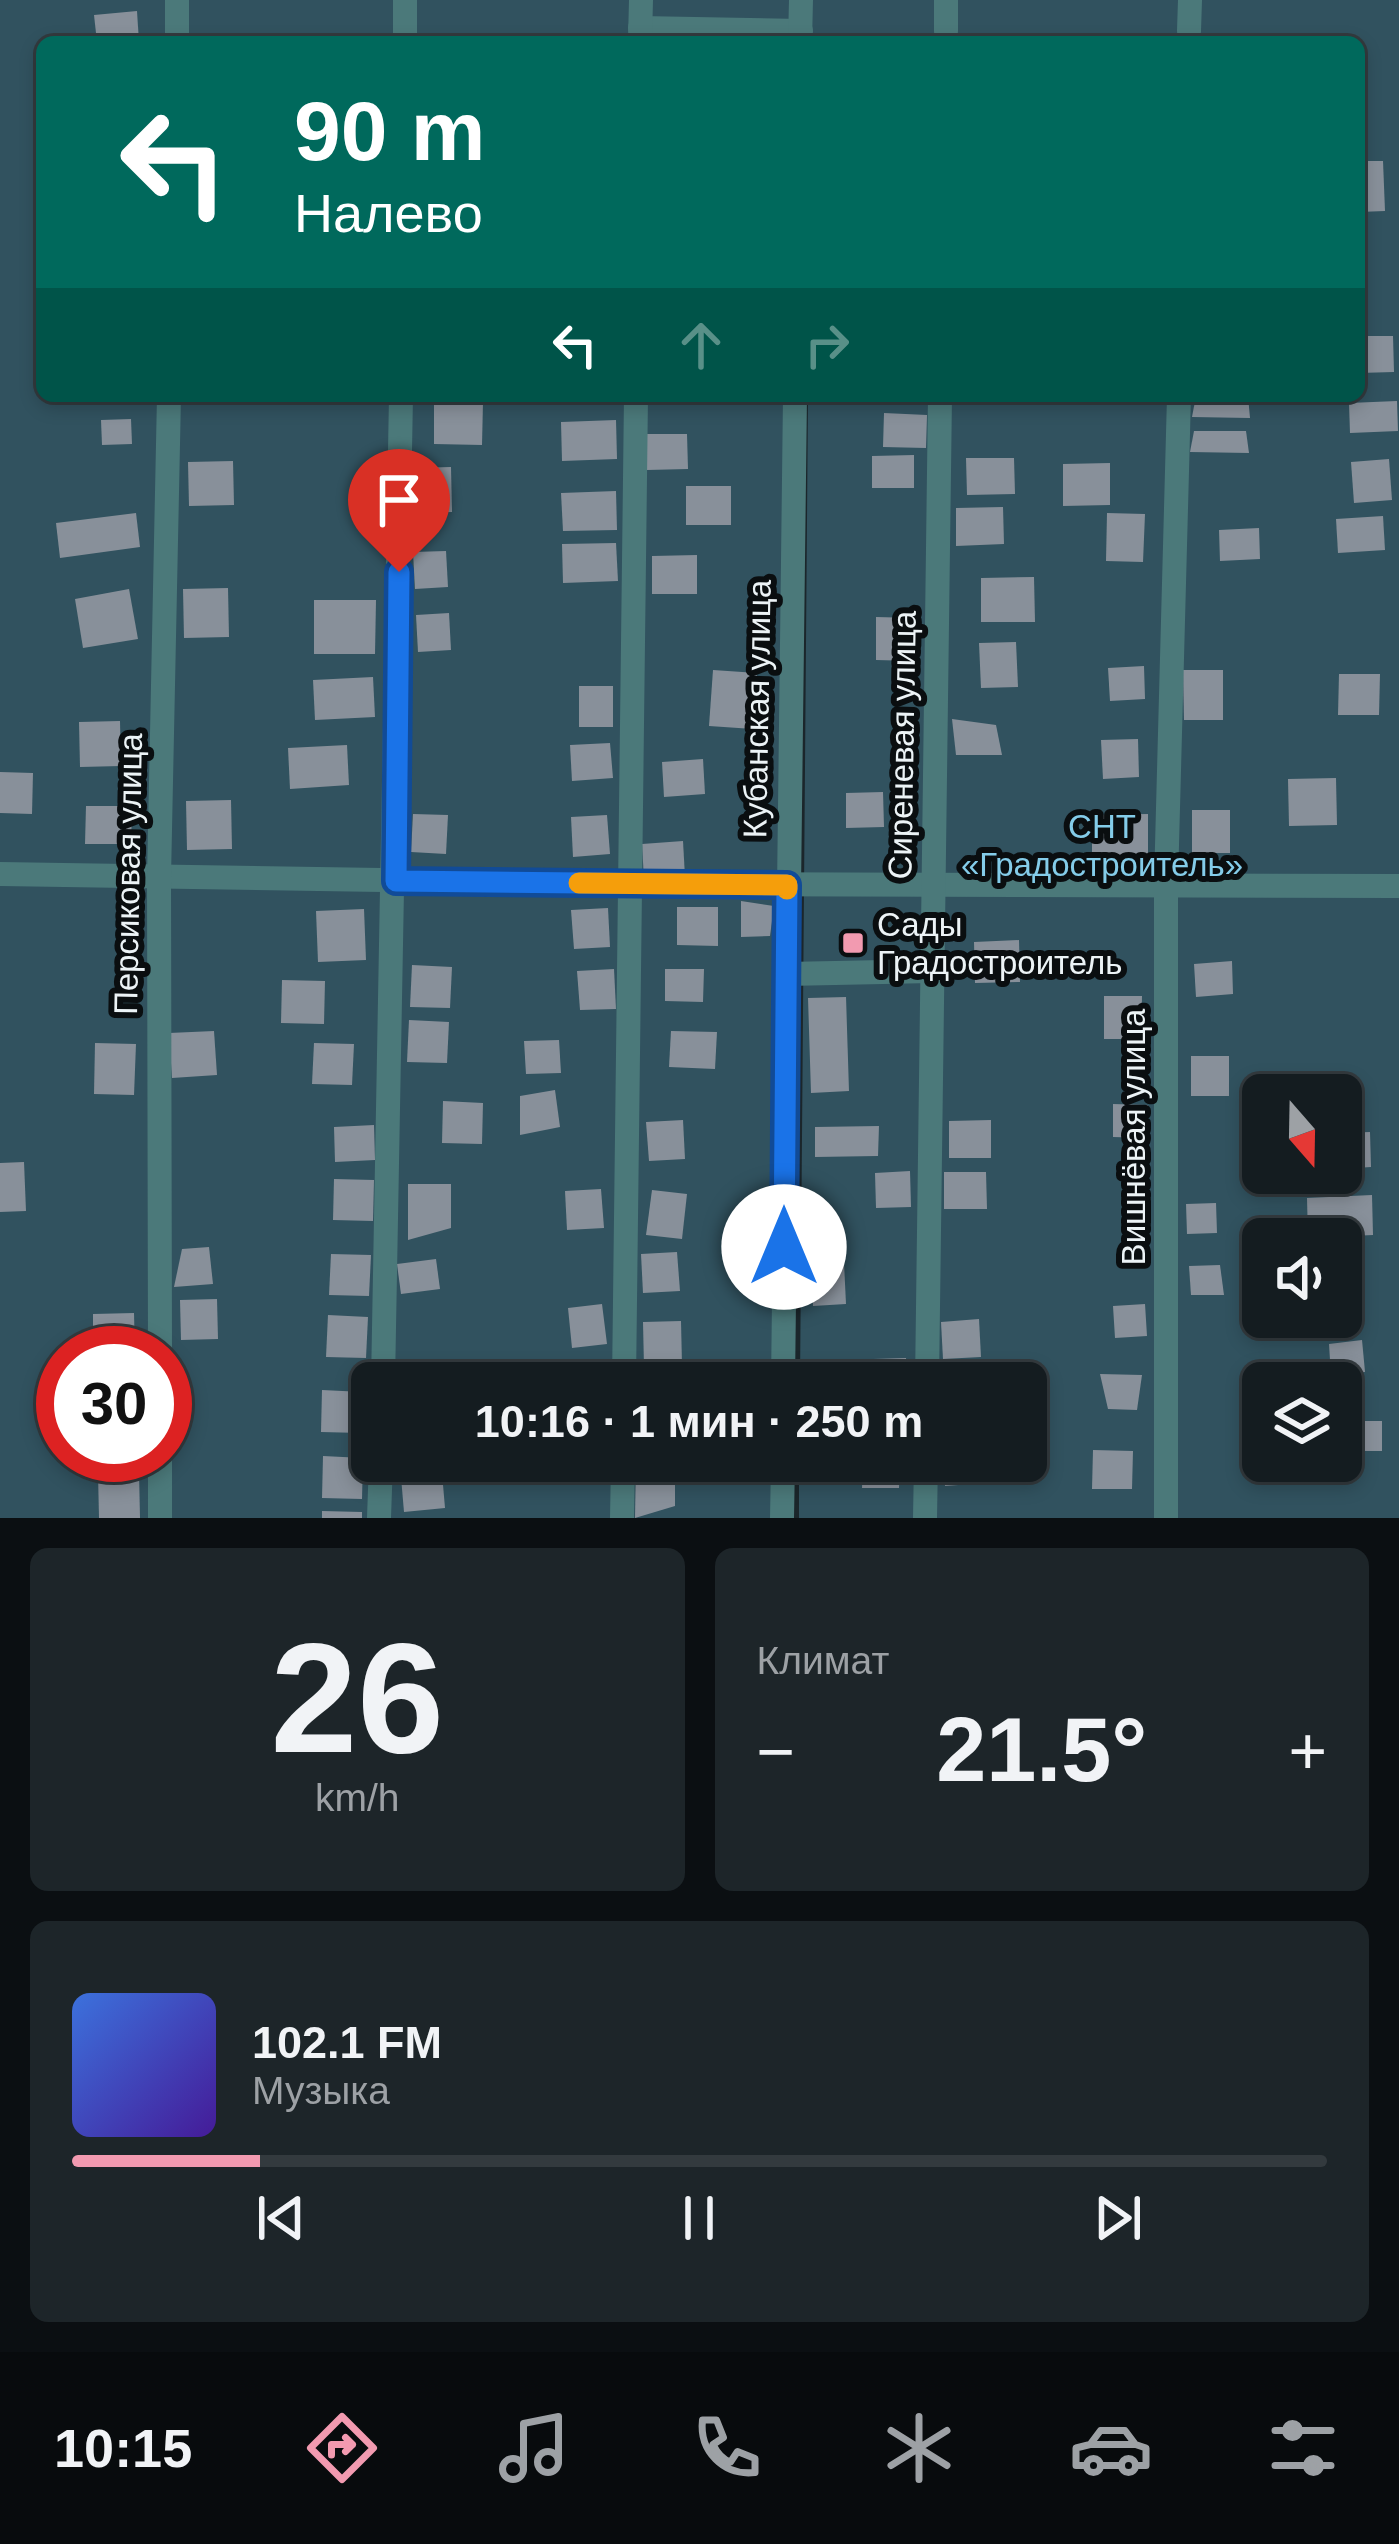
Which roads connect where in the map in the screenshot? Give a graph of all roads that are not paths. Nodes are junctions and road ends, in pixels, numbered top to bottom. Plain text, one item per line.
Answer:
1 (177, 0) edge
2 (406, 0) edge
3 (641, 0) edge
4 (801, 0) edge
5 (946, 0) edge
6 (1190, 0) edge
7 (946, 31) dead end
8 (1190, 31) dead end
9 (640, 35) edge
10 (177, 36) edge
11 (405, 36) edge
12 (800, 36) edge
13 (169, 402) edge
14 (401, 402) edge
15 (636, 402) edge
16 (795, 402) edge
17 (940, 402) edge
18 (1179, 402) edge
19 (0, 874) edge
20 (159, 878) junction
21 (396, 881) junction
22 (1166, 883) junction
23 (631, 884) junction
24 (932, 884) junction
25 (787, 885) junction
26 (1399, 886) edge
27 (932, 971) junction
28 (786, 974) junction
29 (160, 1326) edge
30 (384, 1362) edge
31 (624, 1362) edge
32 (783, 1362) edge
33 (927, 1362) edge
34 (160, 1482) edge
35 (381, 1482) edge
36 (623, 1482) edge
37 (783, 1482) edge
38 (926, 1482) edge
39 (160, 1518) edge
40 (380, 1518) edge
41 (622, 1518) edge
42 (782, 1518) edge
43 (925, 1518) edge
44 (1166, 1518) edge

1 - 10 street
2 - 11 street
3 - 9 street
4 - 12 street
5 - 7 street
6 - 8 street
9 - 12 street
13 - 20 street, Персиковая улица
14 - 21 street
15 - 23 street
16 - 25 street, Кубанская улица
17 - 24 street, Сиреневая улица
18 - 22 street, Вишнёвая улица
19 - 20 street
20 - 21 street
20 - 29 street, Персиковая улица
21 - 23 street
21 - 30 street
22 - 24 street
22 - 26 street
22 - 44 street, Вишнёвая улица
23 - 25 street
23 - 31 street
24 - 25 street
24 - 27 street, Сиреневая улица
25 - 28 street, Кубанская улица
27 - 28 street
27 - 33 street, Сиреневая улица
28 - 32 street, Кубанская улица
34 - 39 street
35 - 40 street
36 - 41 street
37 - 42 street
38 - 43 street

